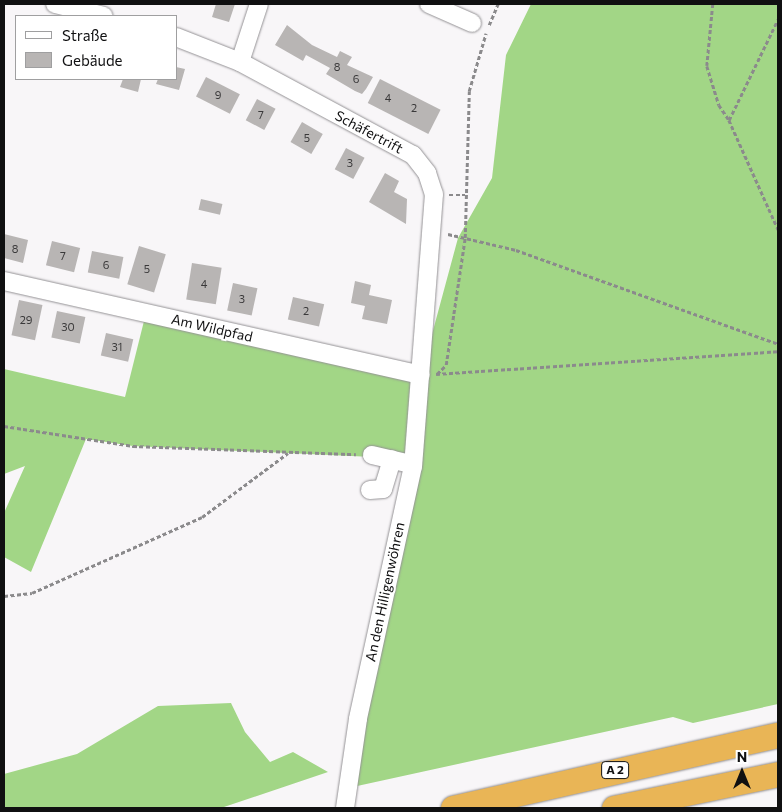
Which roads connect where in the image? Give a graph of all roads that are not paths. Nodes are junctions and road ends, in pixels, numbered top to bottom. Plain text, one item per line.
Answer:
1 (259, 4) edge
2 (429, 4) edge
3 (65, 5) edge
4 (100, 15) edge
5 (472, 23) dead end
6 (178, 38) edge
7 (240, 62) junction
8 (4, 281) edge
9 (429, 374) junction
10 (372, 454) road end
11 (392, 459) junction
12 (413, 466) junction
13 (370, 490) dead end
14 (778, 735) edge
15 (778, 774) edge
16 (344, 808) edge
17 (453, 808) edge
18 (614, 808) edge

1 - 7 street
2 - 5 street
3 - 4 street
6 - 7 street, Schäfertrift
7 - 9 street, Schäfertrift
8 - 9 street, Am Wildpfad
9 - 12 street, An den Hilligenwöhren
10 - 11 street
11 - 12 street
11 - 13 street
12 - 16 street, An den Hilligenwöhren
14 - 17 highway, A 2
15 - 18 highway

